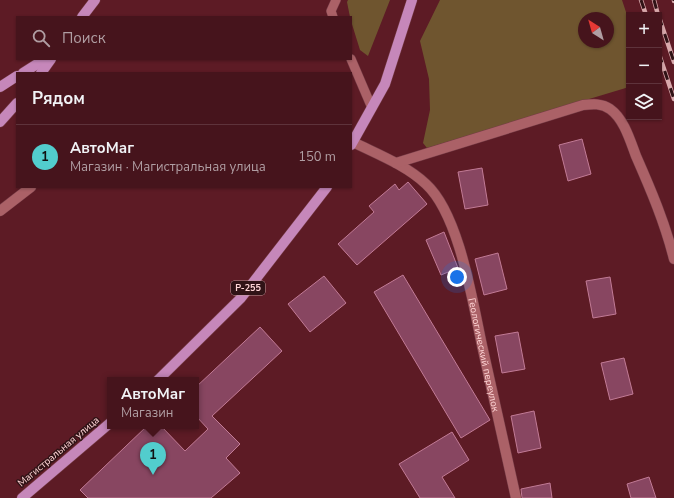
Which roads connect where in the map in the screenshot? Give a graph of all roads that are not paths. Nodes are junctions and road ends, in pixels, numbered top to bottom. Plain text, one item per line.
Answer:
1 (95, 0) edge
2 (336, 0) edge
3 (412, 0) edge
4 (83, 16) edge
5 (333, 16) edge
6 (44, 60) edge
7 (50, 60) edge
8 (351, 60) edge
9 (24, 72) edge
10 (42, 72) edge
11 (16, 77) edge
12 (0, 87) edge
13 (16, 104) edge
14 (372, 108) junction
15 (0, 122) edge
16 (353, 140) edge
17 (396, 163) junction
18 (30, 188) edge
19 (326, 188) edge
20 (0, 211) edge
21 (674, 259) edge
22 (161, 377) edge
23 (107, 426) edge
24 (22, 498) edge
25 (516, 498) edge

1 - 4 main road
2 - 5 lane
3 - 14 main road
6 - 9 main road
7 - 10 main road
8 - 14 lane
11 - 12 main road
13 - 15 main road
14 - 16 main road
16 - 17 street, Геологический переулок
17 - 21 street
17 - 25 street, Геологический переулок
18 - 20 street
19 - 22 main road, Р-255
23 - 24 main road, Магистральная улица

